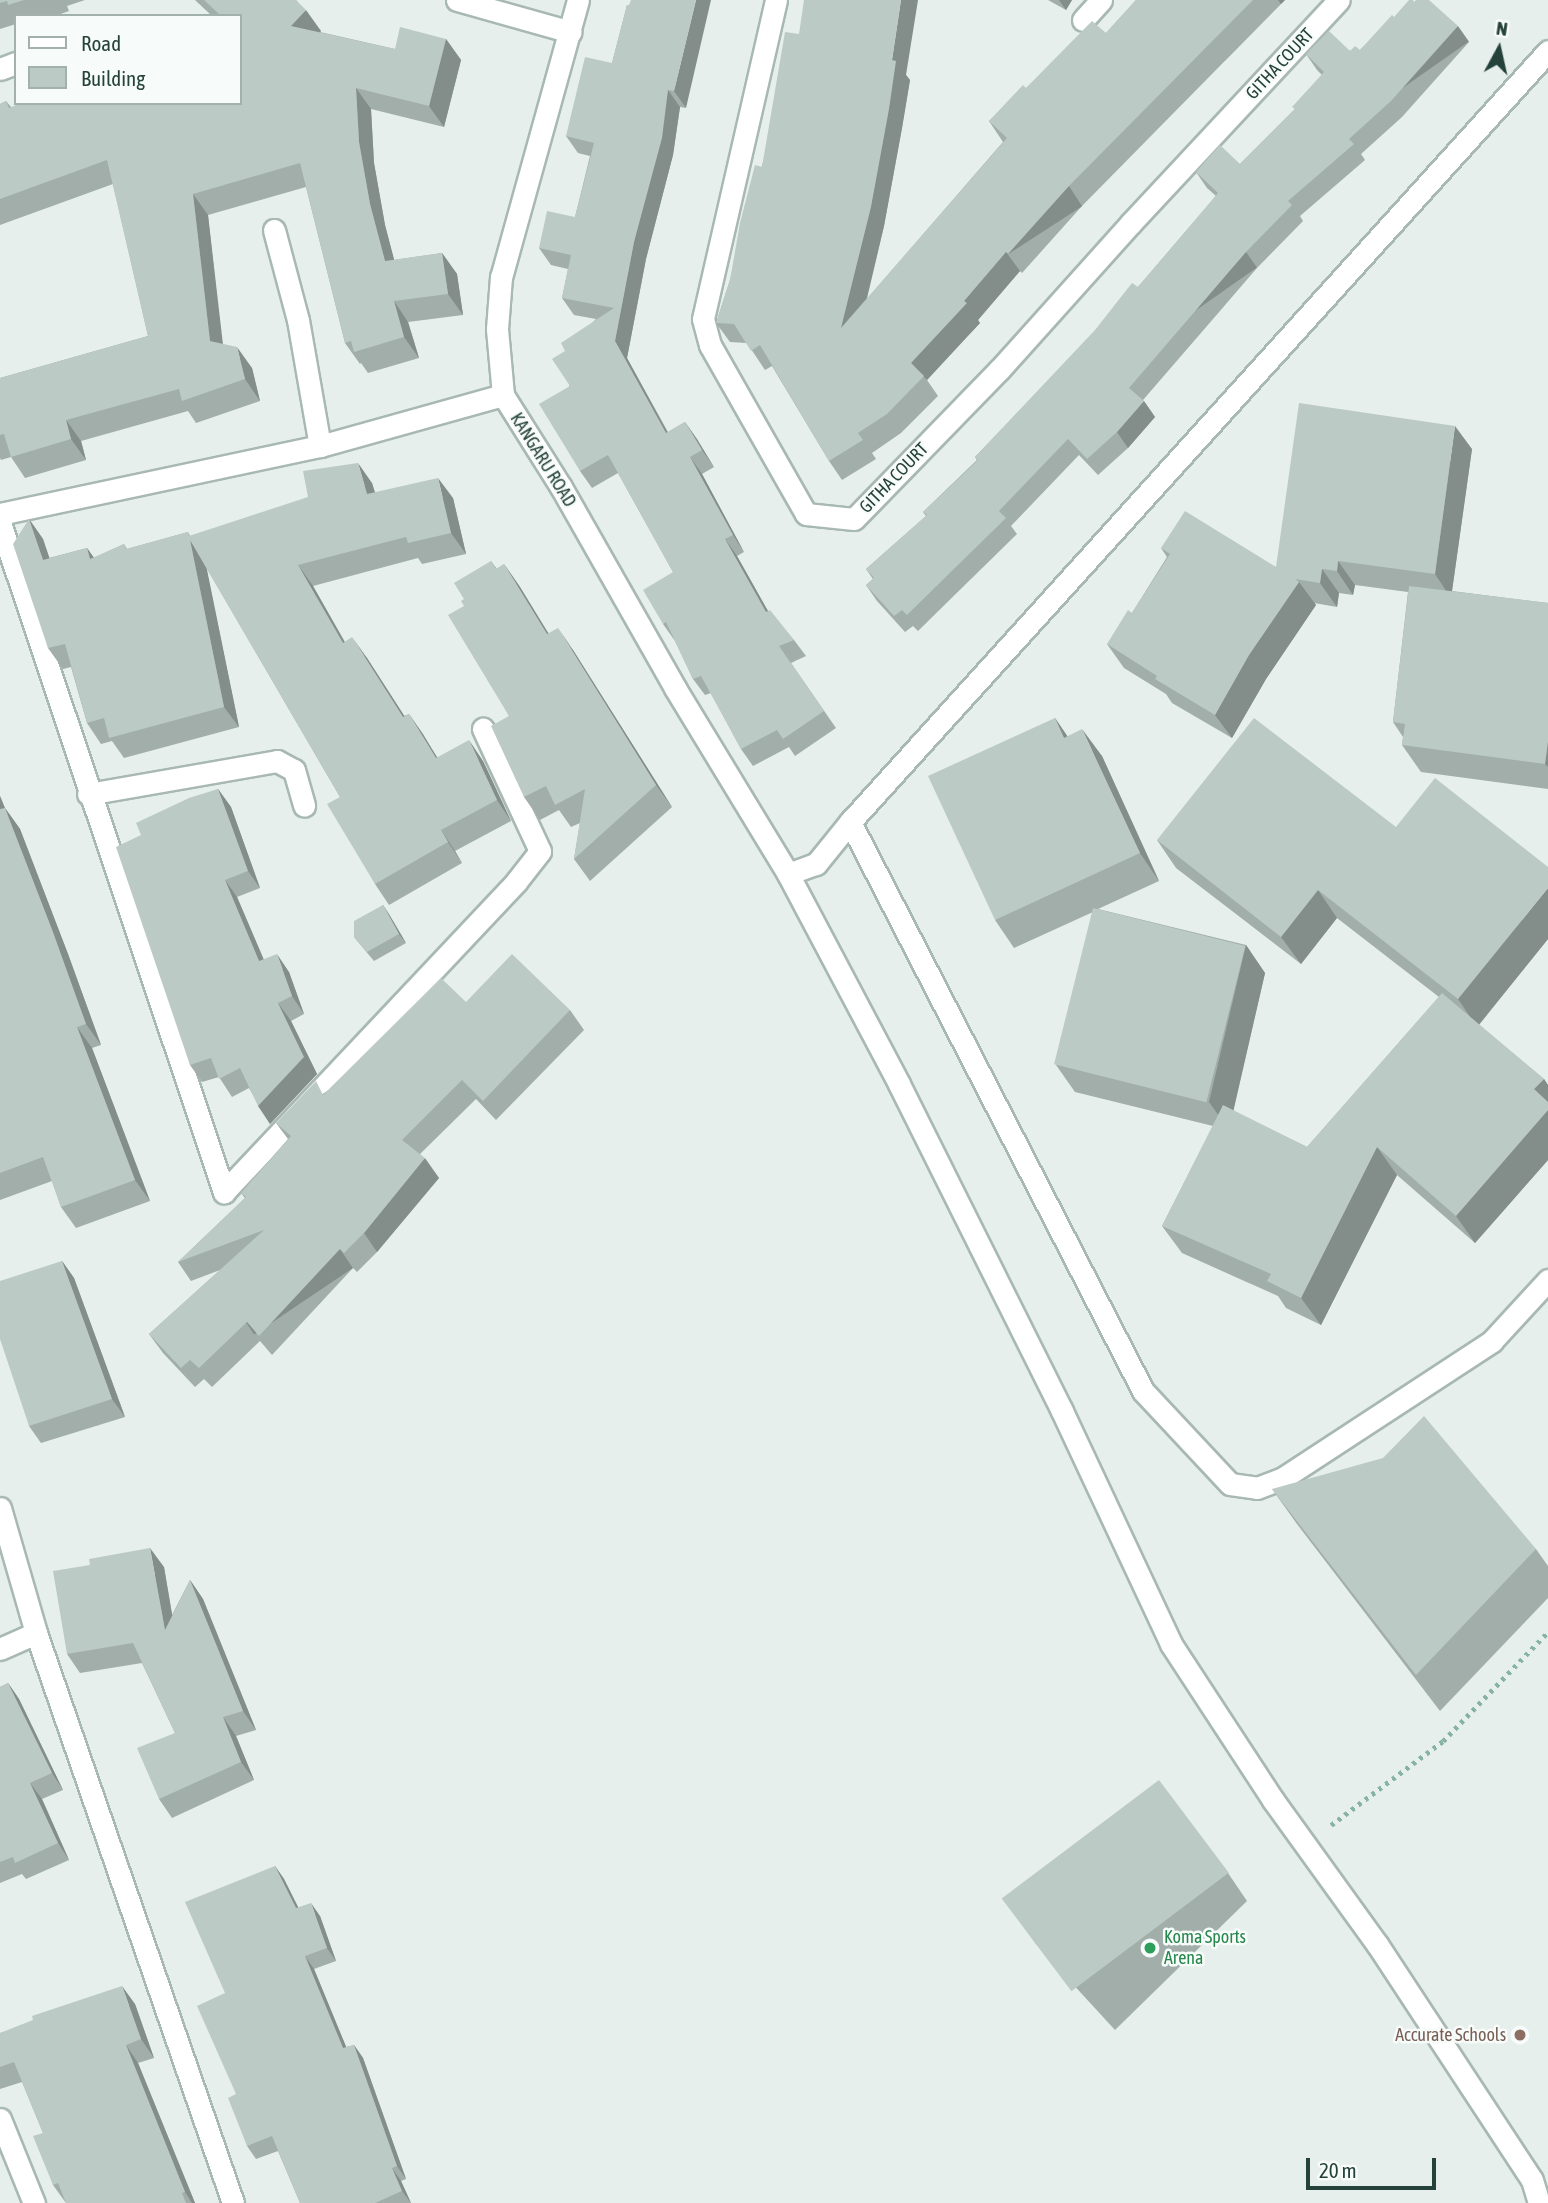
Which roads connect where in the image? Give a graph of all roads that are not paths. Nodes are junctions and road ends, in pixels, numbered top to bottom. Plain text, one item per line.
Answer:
1 (457, 0) edge
2 (578, 0) edge
3 (776, 0) edge
4 (1101, 0) edge
5 (1339, 0) edge
6 (1083, 20) dead end
7 (570, 32) junction
8 (1548, 51) edge
9 (274, 230) dead end
10 (503, 395) junction
11 (320, 446) junction
12 (0, 514) edge
13 (0, 523) edge
14 (483, 729) dead end
15 (88, 794) junction
16 (304, 806) dead end
17 (850, 822) junction
18 (788, 874) junction
19 (1548, 1280) edge
20 (0, 1508) edge
21 (36, 1633) junction
22 (0, 1649) edge
23 (0, 2119) edge
24 (34, 2203) edge
25 (233, 2203) edge
26 (1539, 2203) edge

1 - 7 street
2 - 7 street, KANGARU ROAD
3 - 5 street, GITHA COURT
4 - 6 street
7 - 10 street, KANGARU ROAD
8 - 17 street
9 - 11 street
10 - 11 street
10 - 18 street, KANGARU ROAD
11 - 12 street
13 - 15 street
14 - 15 street
15 - 16 street
17 - 18 street
17 - 19 street
18 - 26 street, KANGARU ROAD
20 - 21 street
21 - 22 street
21 - 25 street
23 - 24 street

